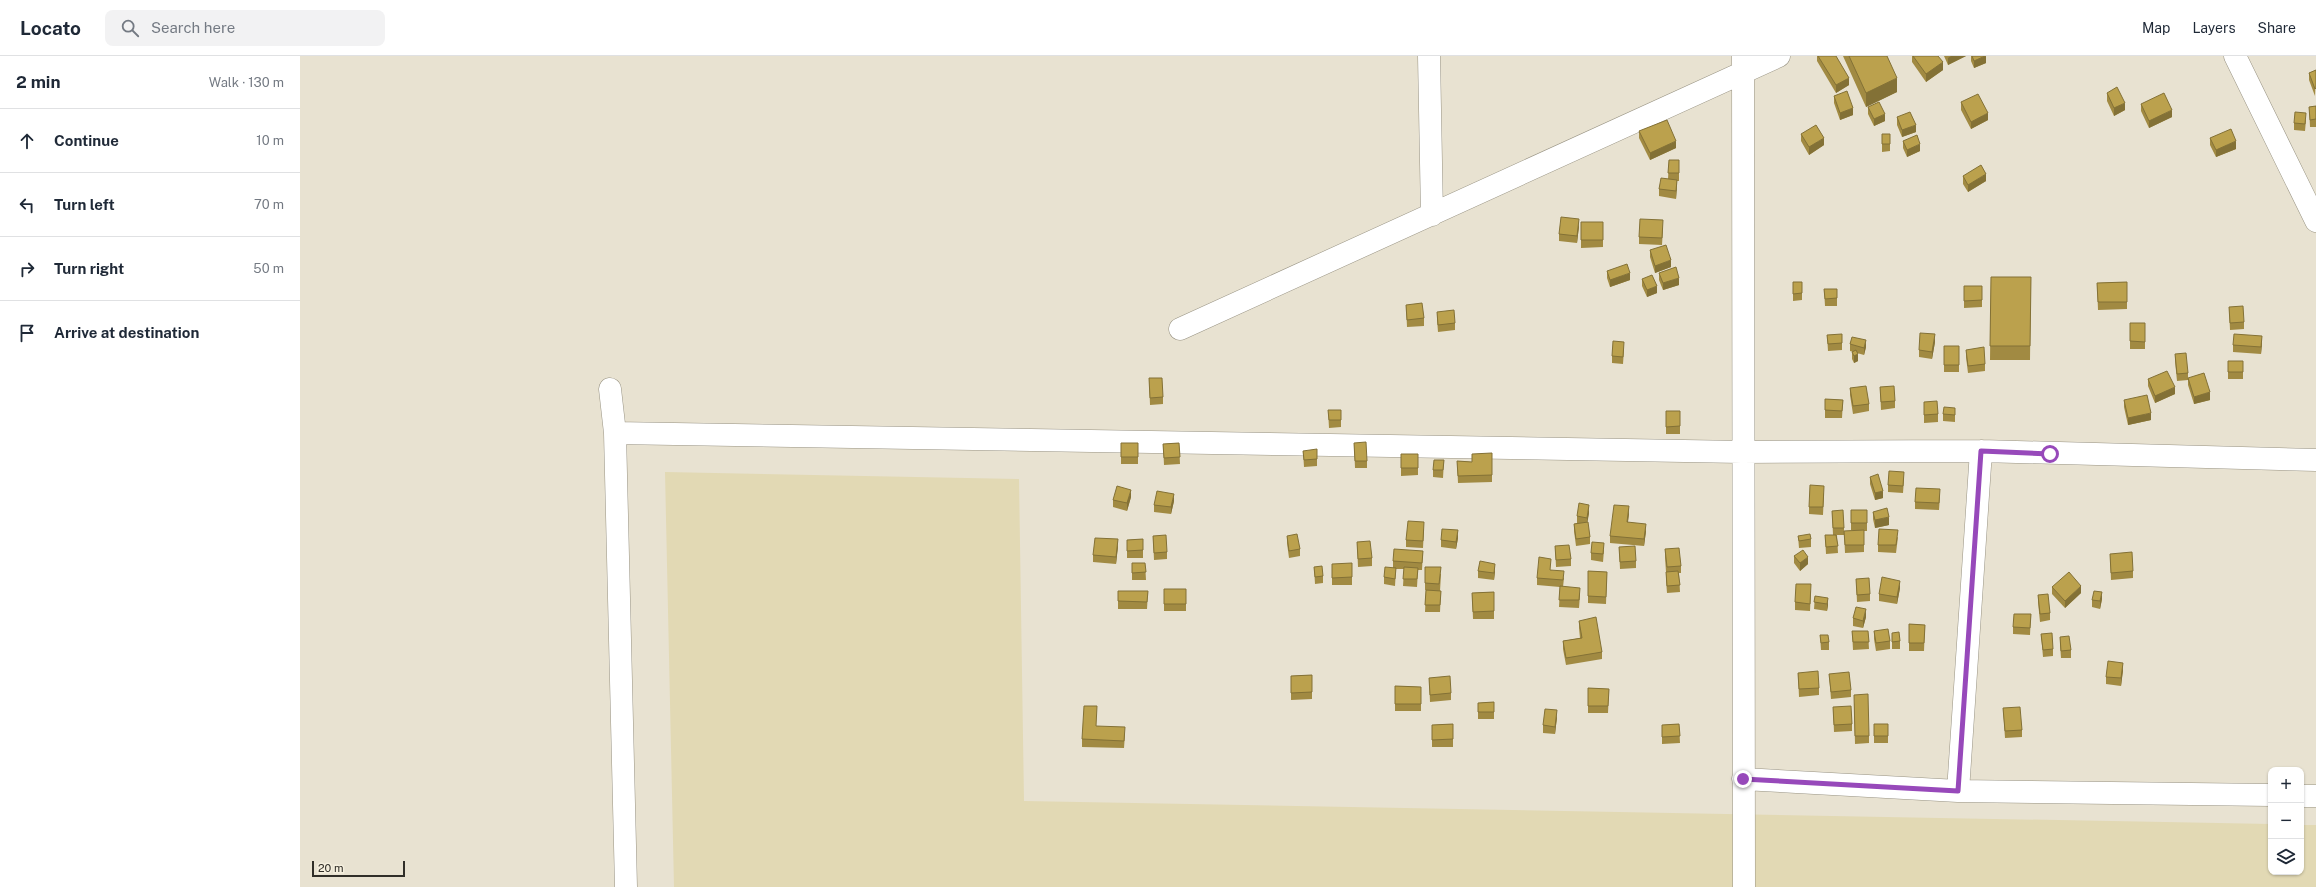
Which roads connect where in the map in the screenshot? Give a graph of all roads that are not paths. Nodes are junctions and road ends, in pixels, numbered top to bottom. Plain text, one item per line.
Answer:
1 (1429, 56) edge
2 (1778, 56) edge
3 (2234, 56) edge
4 (1743, 65) edge
5 (1432, 215) junction
6 (2316, 221) edge
7 (1180, 329) dead end
8 (610, 390) dead end
9 (615, 433) junction
10 (1981, 451) junction
11 (1742, 452) junction
12 (2316, 460) edge
13 (1743, 779) junction
14 (1958, 791) junction
15 (2268, 796) edge
16 (2304, 796) edge
17 (2316, 796) edge
18 (626, 887) edge
19 (1744, 887) edge

1 - 5 street
2 - 4 street
3 - 6 street
4 - 5 street
4 - 11 street
5 - 7 street
8 - 9 street
9 - 11 street
9 - 18 street
10 - 11 street
10 - 12 street
10 - 14 street
11 - 13 street
13 - 14 street
13 - 19 street
14 - 15 street
16 - 17 street

